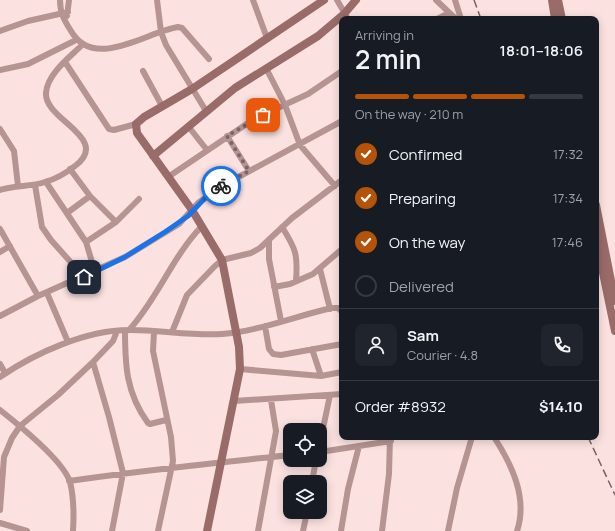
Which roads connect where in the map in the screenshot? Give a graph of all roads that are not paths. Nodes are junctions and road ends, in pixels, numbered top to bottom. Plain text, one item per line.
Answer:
1 (60, 0) edge
2 (69, 0) edge
3 (157, 0) edge
4 (253, 0) edge
5 (324, 0) edge
6 (337, 0) edge
7 (356, 0) edge
8 (436, 0) edge
9 (455, 0) edge
10 (555, 4) edge
11 (60, 12) junction
12 (68, 12) junction
13 (449, 13) junction
14 (346, 16) edge
15 (443, 16) edge
16 (452, 16) edge
17 (460, 16) edge
18 (555, 16) edge
19 (561, 16) edge
20 (66, 21) junction
21 (339, 21) edge
22 (0, 31) edge
23 (161, 32) junction
24 (267, 38) junction
25 (76, 40) junction
26 (82, 45) junction
27 (209, 59) dead end
28 (65, 62) junction
29 (266, 68) junction
30 (0, 70) edge
31 (143, 71) dead end
32 (339, 73) edge
33 (192, 89) junction
34 (285, 105) junction
35 (162, 106) junction
36 (206, 112) junction
37 (339, 123) edge
38 (136, 124) junction
39 (188, 126) junction
40 (0, 129) edge
41 (227, 136) junction
42 (300, 145) junction
43 (207, 150) junction
44 (154, 156) junction
45 (70, 169) junction
46 (249, 171) junction
47 (168, 177) junction
48 (46, 182) junction
49 (339, 183) edge
50 (35, 185) junction
51 (18, 186) junction
52 (335, 186) junction
53 (0, 190) edge
54 (90, 196) junction
55 (139, 199) dead end
56 (192, 210) junction
57 (67, 213) junction
58 (116, 222) junction
59 (202, 226) junction
60 (599, 226) edge
61 (282, 227) junction
62 (0, 229) edge
63 (269, 241) junction
64 (86, 242) junction
65 (10, 246) junction
66 (599, 248) edge
67 (0, 252) edge
68 (339, 252) edge
69 (222, 260) junction
70 (604, 262) junction
71 (320, 269) junction
72 (95, 272) junction
73 (84, 277) junction
74 (296, 281) junction
75 (274, 287) junction
76 (47, 293) junction
77 (38, 296) junction
78 (615, 301) edge
79 (330, 309) junction
80 (339, 310) edge
81 (0, 316) edge
82 (614, 319) edge
83 (281, 321) junction
84 (265, 326) junction
85 (127, 330) junction
86 (117, 331) junction
87 (154, 331) junction
88 (615, 331) edge
89 (172, 332) junction
90 (237, 332) junction
91 (68, 342) junction
92 (339, 344) edge
93 (312, 348) junction
94 (93, 362) junction
95 (0, 364) edge
96 (240, 369) junction
97 (339, 373) edge
98 (2, 375) edge
99 (321, 376) junction
100 (339, 394) edge
101 (330, 395) junction
102 (271, 400) junction
103 (234, 401) junction
104 (0, 410) edge
105 (166, 420) junction
106 (324, 423) edge
107 (20, 426) junction
108 (386, 440) edge
109 (390, 440) edge
110 (471, 440) edge
111 (496, 440) edge
112 (359, 446) junction
113 (327, 451) edge
114 (283, 456) edge
115 (272, 457) junction
116 (222, 463) junction
117 (172, 469) junction
118 (122, 473) junction
119 (69, 481) junction
120 (0, 510) edge
121 (306, 519) edge
122 (0, 523) edge
123 (27, 531) edge
124 (73, 531) edge
125 (112, 531) edge
126 (158, 531) edge
127 (207, 531) edge
128 (258, 531) edge
129 (304, 531) edge
130 (341, 531) edge
131 (382, 531) edge
132 (448, 531) edge
133 (517, 531) edge

1 - 11 street
2 - 12 street
3 - 23 street
4 - 24 street
5 - 24 street
6 - 14 street
7 - 14 street
8 - 13 street
9 - 17 street
10 - 18 street
10 - 19 street
11 - 12 street
11 - 20 street
11 - 22 street
12 - 20 street
13 - 15 street
13 - 16 street
20 - 25 street
21 - 29 street
23 - 26 street
23 - 27 street
23 - 33 street
24 - 33 street
25 - 26 street
25 - 30 street
26 - 28 street
28 - 38 street
28 - 45 street
29 - 34 street
29 - 36 street
31 - 35 street
32 - 34 street
33 - 35 street
33 - 36 street
34 - 41 street
34 - 42 street
35 - 38 street
36 - 39 street
37 - 42 street
38 - 44 street
39 - 43 street
39 - 44 street
40 - 51 street
41 - 43 street
41 - 46 street
42 - 46 street
42 - 52 street
43 - 47 street
44 - 47 street
45 - 48 street
45 - 54 street
46 - 56 street
47 - 56 street
48 - 50 street
48 - 57 street
49 - 52 street
50 - 51 street
50 - 73 street
51 - 53 street
52 - 61 street
54 - 57 street
54 - 58 street
55 - 58 street
56 - 59 street
56 - 72 street
57 - 64 street
58 - 64 street
59 - 69 street
59 - 85 street
60 - 70 street
61 - 63 street
61 - 74 street
62 - 65 street
63 - 69 street
63 - 75 street
64 - 72 street
65 - 67 street
65 - 77 street
66 - 70 street
68 - 71 street
69 - 89 street
69 - 90 street
70 - 78 street
70 - 82 street
71 - 74 street
71 - 79 street
72 - 73 street
73 - 76 street
74 - 75 street
75 - 83 street
76 - 77 street
76 - 91 street
77 - 81 street
79 - 80 street
79 - 83 street
82 - 88 street
83 - 84 street
84 - 90 street
84 - 93 street
85 - 86 street
85 - 87 street
85 - 105 street
86 - 91 street
86 - 94 street
87 - 89 street
87 - 105 street
89 - 90 street
90 - 96 street
91 - 98 street
92 - 93 street
93 - 99 street
94 - 107 street
94 - 118 street
95 - 98 street
96 - 99 street
96 - 103 street
97 - 99 street
100 - 101 street
101 - 102 street
101 - 106 street
102 - 103 street
102 - 115 street
103 - 116 street
104 - 107 street
105 - 117 street
107 - 119 street
107 - 120 street
108 - 112 street
109 - 131 street
110 - 132 street
111 - 133 street
112 - 113 street
112 - 130 street
114 - 115 street
115 - 116 street
115 - 128 street
116 - 117 street
116 - 127 street
117 - 118 street
117 - 126 street
118 - 119 street
118 - 125 street
119 - 124 street
121 - 129 street
122 - 123 street

